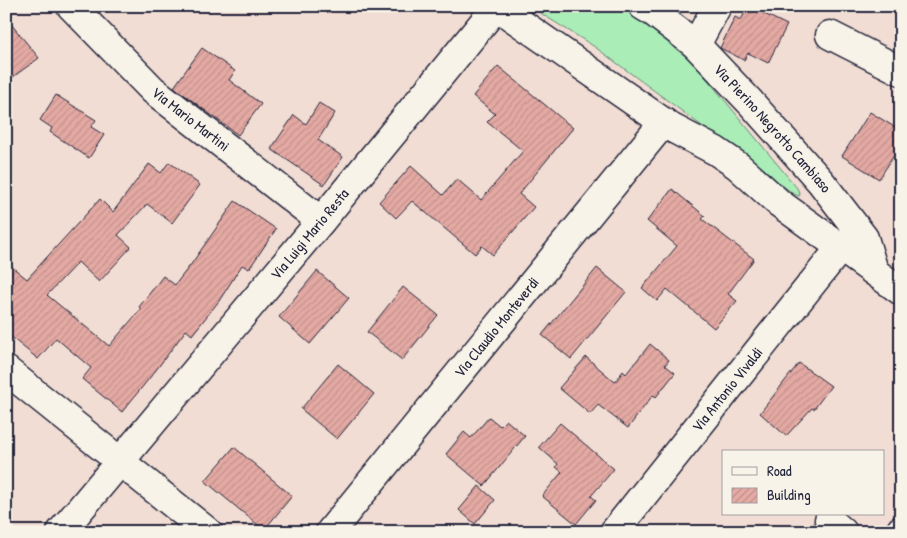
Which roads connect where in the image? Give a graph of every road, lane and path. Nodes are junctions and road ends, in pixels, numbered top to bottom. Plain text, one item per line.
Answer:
1 (71, 6) edge
2 (497, 6) edge
3 (643, 6) edge
4 (717, 6) edge
5 (830, 35) dead end
6 (696, 45) junction
7 (901, 71) edge
8 (668, 125) junction
9 (321, 221) junction
10 (841, 247) junction
11 (874, 271) junction
12 (901, 291) edge
13 (6, 370) edge
14 (120, 461) junction
15 (61, 532) edge
16 (208, 532) edge
17 (330, 532) edge
18 (614, 532) edge

1 - 9 street, Via Mario Martini
2 - 8 street
2 - 9 street, Via Luigi Mario Resta
3 - 6 street, Via Pierino Negrotto Cambiaso
4 - 6 street
5 - 7 street
6 - 11 street, Via Pierino Negrotto Cambiaso
8 - 10 street
8 - 17 street, Via Claudio Monteverdi
9 - 14 street, Via Luigi Mario Resta
10 - 11 street
10 - 18 street, Via Antonio Vivaldi
11 - 12 street
13 - 14 street
14 - 15 street, Via Luigi Mario Resta
14 - 16 street

